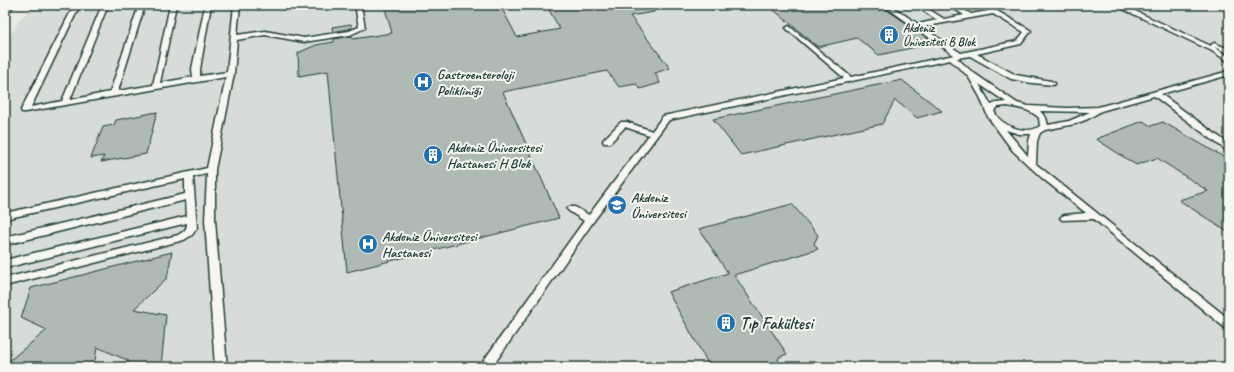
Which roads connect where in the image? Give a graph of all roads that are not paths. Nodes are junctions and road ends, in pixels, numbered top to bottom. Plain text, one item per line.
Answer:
1 (77, 5) edge
2 (105, 5) edge
3 (142, 5) edge
4 (173, 5) edge
5 (208, 5) edge
6 (237, 5) edge
7 (358, 5) edge
8 (886, 5) edge
9 (918, 5) edge
10 (951, 5) edge
11 (982, 5) edge
12 (1117, 5) edge
13 (1131, 5) edge
14 (994, 12) junction
15 (970, 16) junction
16 (943, 21) junction
17 (916, 26) junction
18 (789, 28) dead end
19 (234, 38) junction
20 (1229, 51) edge
21 (970, 53) junction
22 (955, 56) junction
23 (1229, 60) edge
24 (968, 73) junction
25 (1229, 73) edge
26 (230, 74) junction
27 (197, 79) junction
28 (848, 79) junction
29 (1051, 83) dead end
30 (156, 87) junction
31 (1155, 93) junction
32 (113, 94) junction
33 (65, 103) junction
34 (1014, 104) junction
35 (1027, 108) junction
36 (1098, 109) junction
37 (990, 111) junction
38 (997, 122) junction
39 (1039, 130) junction
40 (654, 134) junction
41 (608, 141) dead end
42 (1229, 148) edge
43 (1032, 164) junction
44 (211, 170) junction
45 (189, 176) junction
46 (190, 196) junction
47 (572, 209) dead end
48 (5, 216) edge
49 (1096, 216) junction
50 (192, 218) junction
51 (1065, 218) dead end
52 (590, 220) junction
53 (5, 241) edge
54 (5, 264) edge
55 (5, 282) edge
56 (1229, 326) edge
57 (221, 367) edge
58 (485, 367) edge

1 - 33 lane
2 - 33 lane
3 - 32 lane
4 - 30 lane
5 - 27 lane
6 - 19 lane
7 - 19 lane
8 - 17 lane
9 - 16 lane
10 - 15 lane
11 - 14 lane
12 - 23 lane
13 - 20 lane
14 - 15 lane
14 - 21 lane
15 - 16 lane
16 - 17 lane
17 - 22 lane
18 - 28 lane
19 - 26 lane
21 - 22 lane
21 - 29 lane
22 - 24 lane
22 - 28 lane
24 - 34 lane
24 - 37 lane
25 - 31 lane
26 - 27 lane
26 - 44 lane
27 - 30 lane
28 - 40 lane
30 - 32 lane
31 - 36 lane
31 - 42 lane
32 - 33 lane
34 - 35 lane
34 - 37 lane
35 - 36 lane
35 - 39 lane
36 - 39 lane
37 - 38 lane
38 - 39 lane
38 - 43 lane
39 - 43 lane
40 - 41 lane
40 - 52 lane
43 - 49 lane
44 - 45 lane
44 - 57 lane
45 - 46 lane
45 - 48 lane
46 - 50 lane
46 - 53 lane
47 - 52 lane
49 - 51 lane
49 - 56 lane
50 - 54 lane
50 - 55 lane
52 - 58 lane

